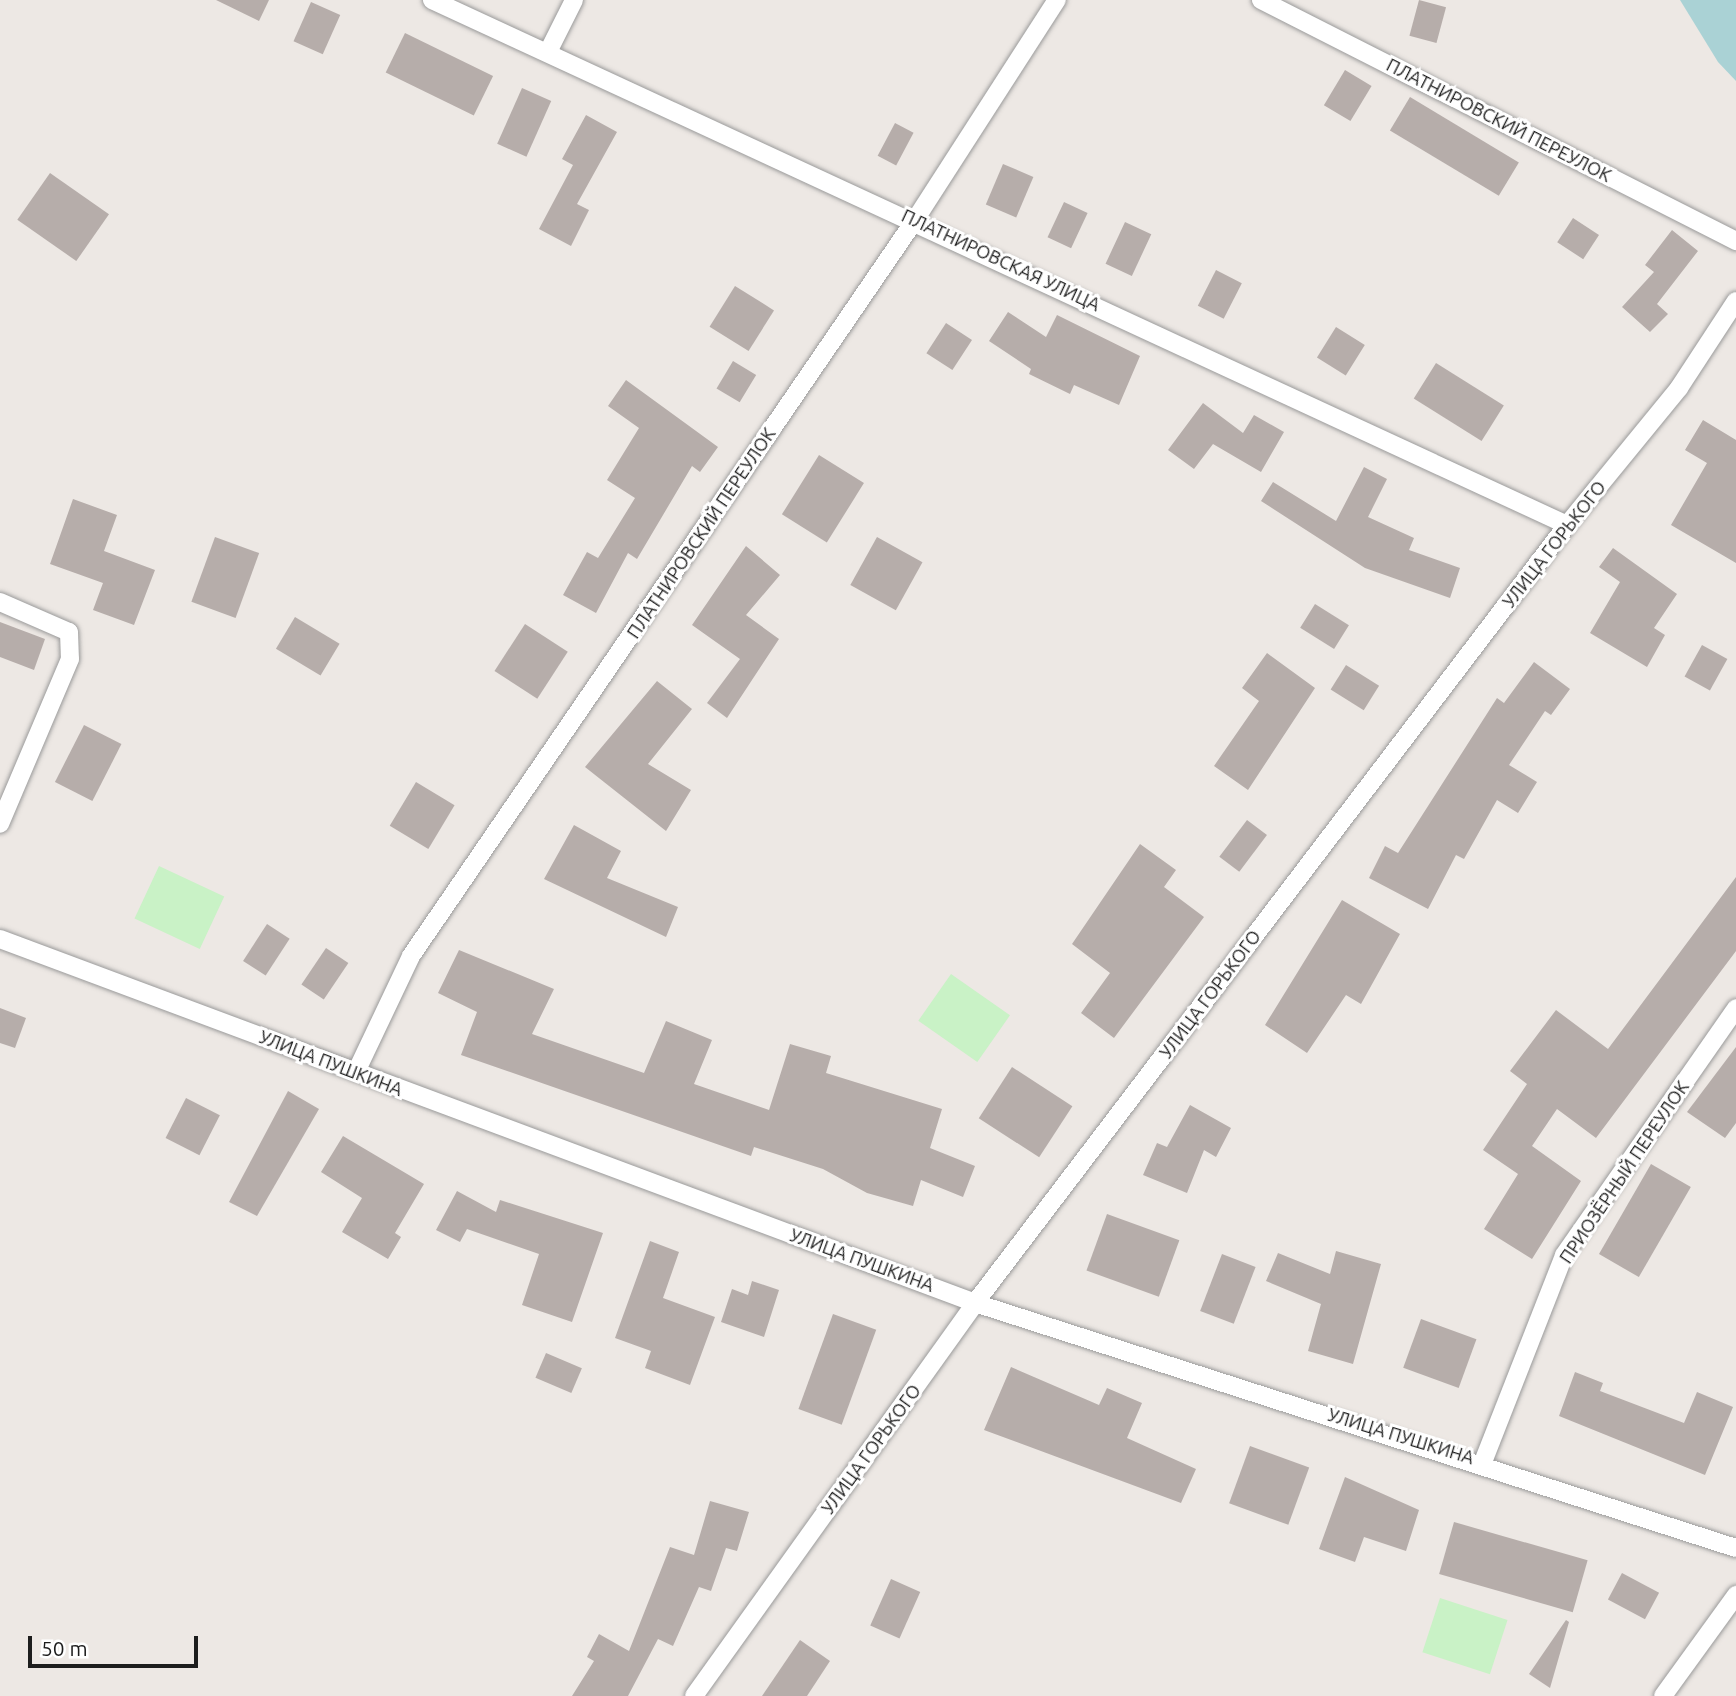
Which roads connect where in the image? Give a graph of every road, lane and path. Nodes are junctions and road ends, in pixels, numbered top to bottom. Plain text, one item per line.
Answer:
1 (432, 0) edge
2 (574, 0) edge
3 (1057, 0) edge
4 (1261, 0) edge
5 (549, 50) junction
6 (915, 220) junction
7 (1736, 241) edge
8 (1736, 301) edge
9 (1567, 525) junction
10 (0, 602) edge
11 (0, 824) edge
12 (0, 939) edge
13 (1736, 1008) edge
14 (356, 1072) junction
15 (975, 1303) junction
16 (1483, 1462) junction
17 (1736, 1548) edge
18 (1736, 1595) edge
19 (694, 1696) edge
20 (1663, 1696) edge

1 - 5 street, ПЛАТНИРОВСКАЯ УЛИЦА
2 - 5 street
3 - 6 street, ПЛАТНИРОВСКИЙ ПЕРЕУЛОК
4 - 7 street, ПЛАТНИРОВСКИЙ ПЕРЕУЛОК
5 - 6 street, ПЛАТНИРОВСКАЯ УЛИЦА
6 - 9 street, ПЛАТНИРОВСКАЯ УЛИЦА
6 - 14 street, ПЛАТНИРОВСКИЙ ПЕРЕУЛОК
8 - 9 street, УЛИЦА ГОРЬКОГО
9 - 15 street, УЛИЦА ГОРЬКОГО
10 - 11 street
12 - 14 street, УЛИЦА ПУШКИНА
13 - 16 street, ПРИОЗЁРНЫЙ ПЕРЕУЛОК
14 - 15 street, УЛИЦА ПУШКИНА
15 - 16 street, УЛИЦА ПУШКИНА
15 - 19 street, УЛИЦА ГОРЬКОГО
16 - 17 street, УЛИЦА ПУШКИНА
18 - 20 street

